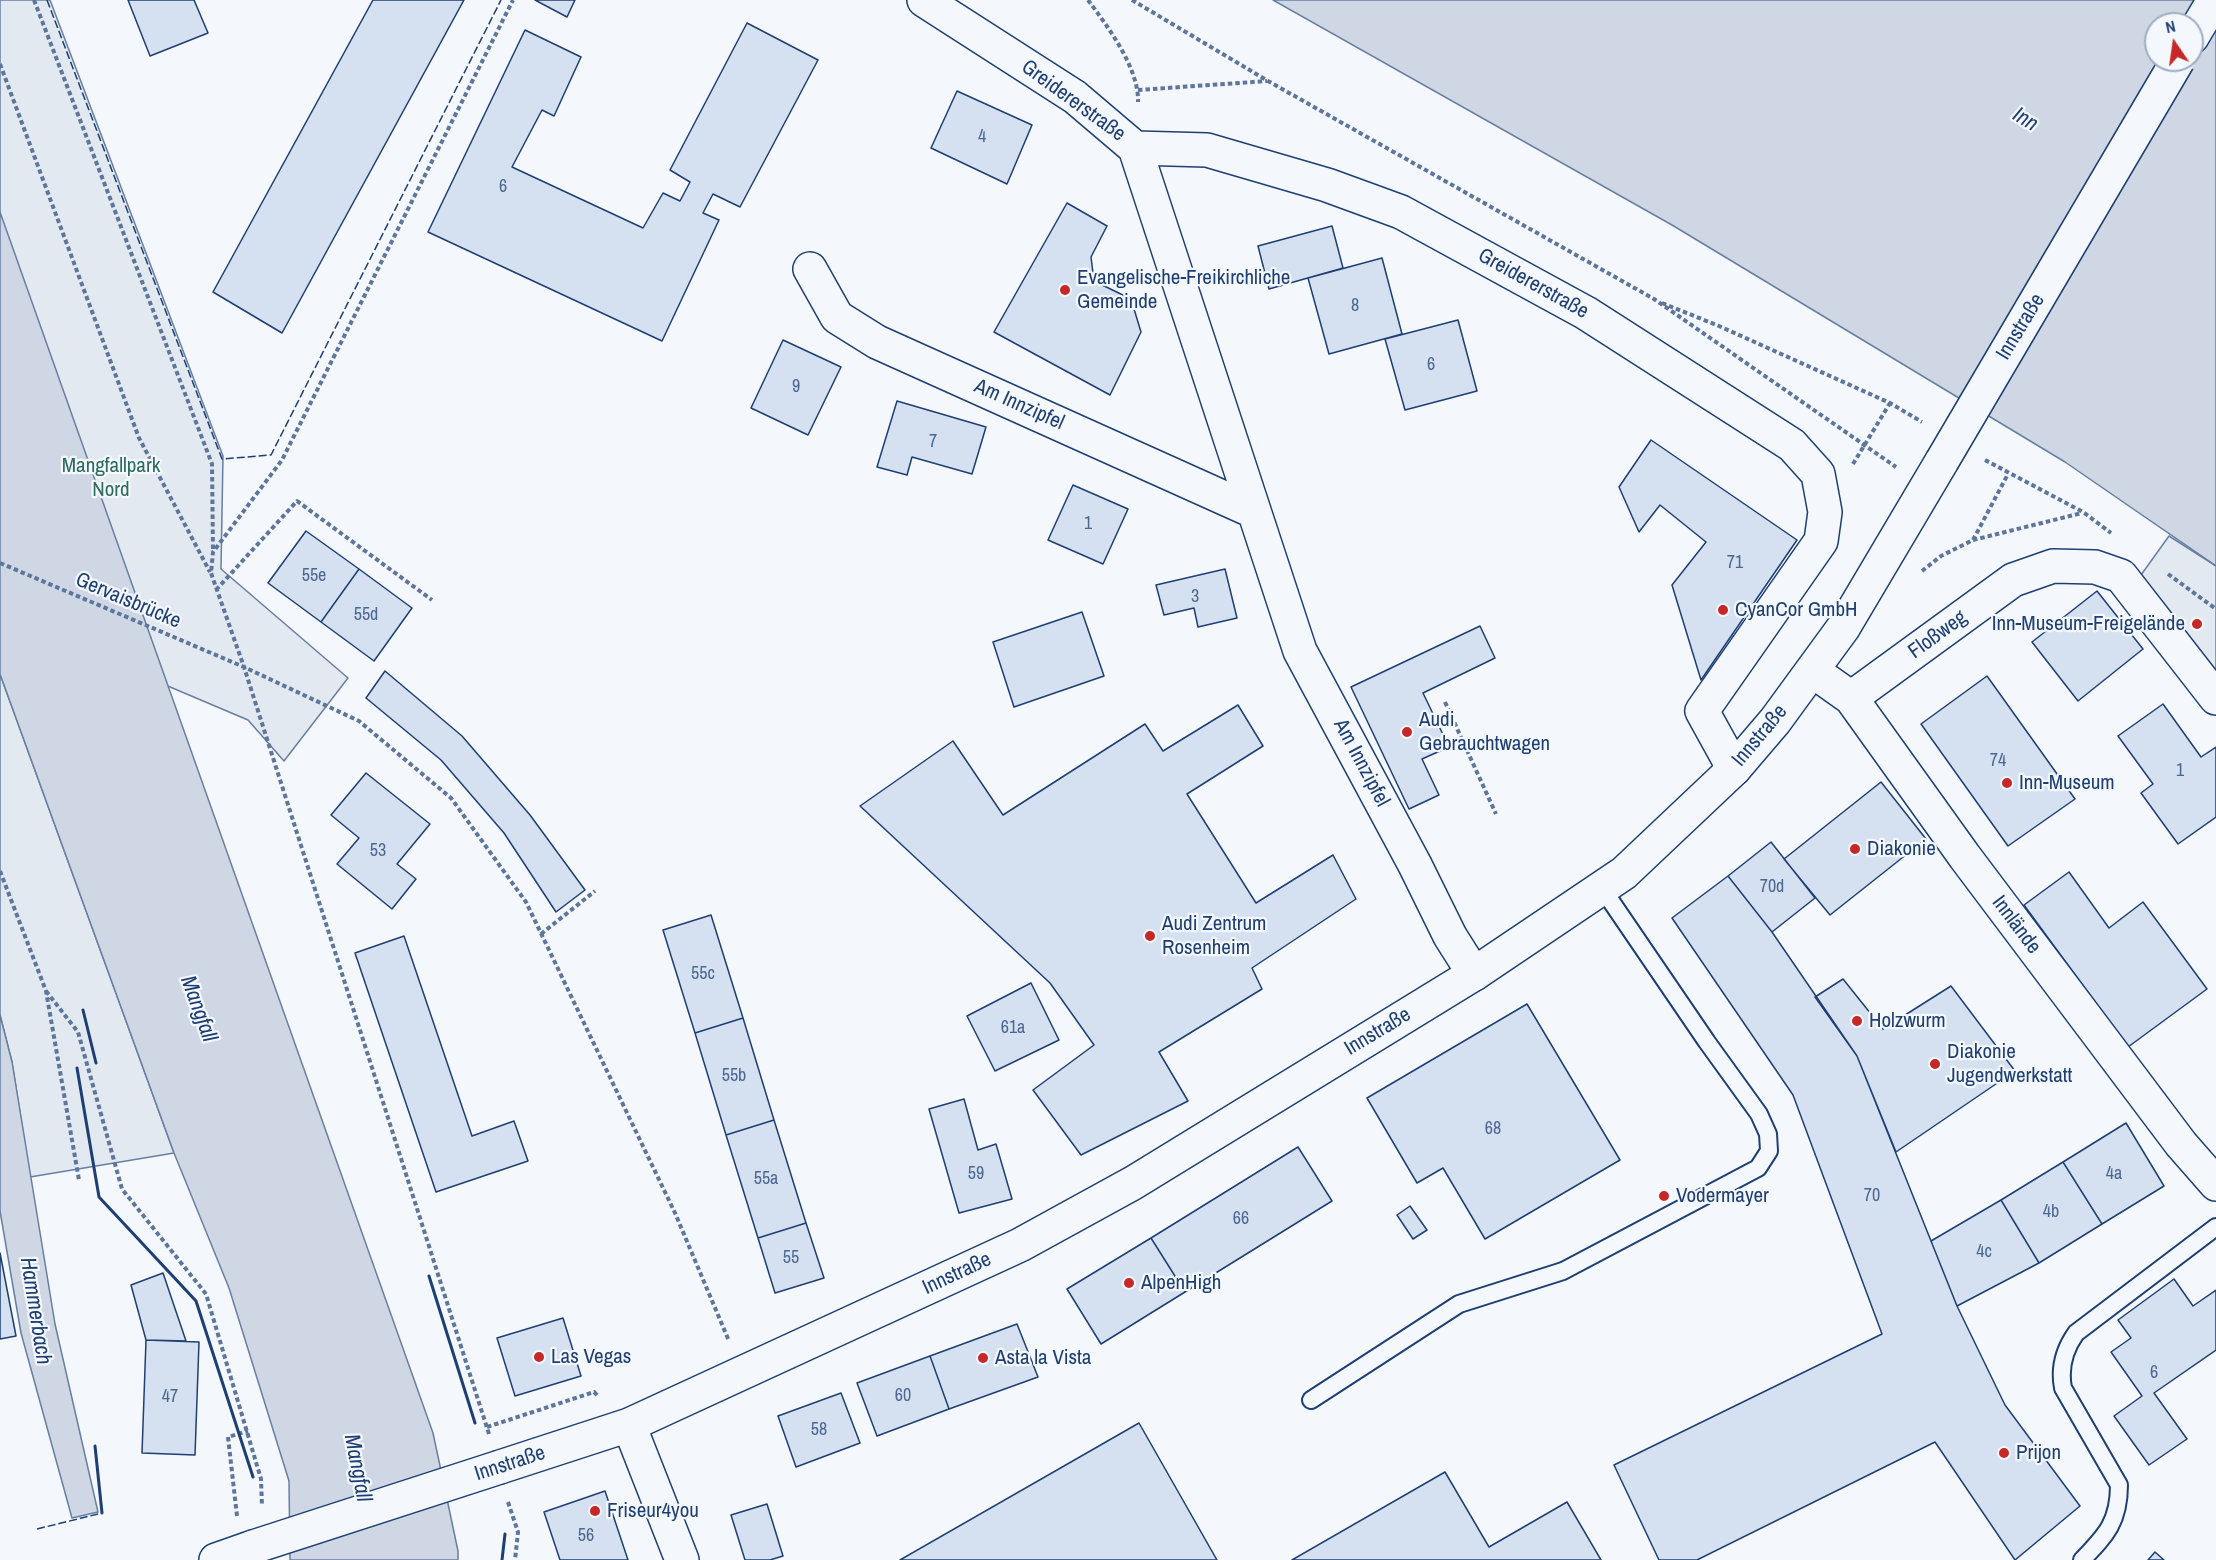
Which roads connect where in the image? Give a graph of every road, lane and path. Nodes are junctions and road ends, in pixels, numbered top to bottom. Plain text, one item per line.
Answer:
1 (34, 0) edge
2 (513, 0) edge
3 (924, 0) edge
4 (1088, 0) edge
5 (1132, 0) edge
6 (2214, 0) edge
7 (2204, 17) edge
8 (0, 64) edge
9 (2171, 72) edge
10 (1268, 81) junction
11 (1138, 90) junction
12 (1136, 148) junction
13 (810, 269) dead end
14 (1654, 299) junction
15 (2008, 474) dead end
16 (1253, 511) junction
17 (2083, 512) dead end
18 (1973, 540) junction
19 (213, 552) junction
20 (0, 563) edge
21 (211, 573) junction
22 (1914, 576) dead end
23 (216, 590) junction
24 (432, 600) dead end
25 (244, 667) junction
26 (1813, 671) junction
27 (1851, 698) junction
28 (2216, 698) edge
29 (1445, 702) dead end
30 (1734, 769) junction
31 (1496, 814) dead end
32 (0, 871) edge
33 (1602, 888) junction
34 (595, 891) dead end
35 (541, 934) junction
36 (1474, 974) junction
37 (46, 991) junction
38 (79, 1180) dead end
39 (2216, 1185) edge
40 (2216, 1227) edge
41 (742, 1373) junction
42 (1311, 1400) dead end
43 (513, 1417) dead end
44 (628, 1425) junction
45 (487, 1427) junction
46 (248, 1431) junction
47 (500, 1467) junction
48 (262, 1513) dead end
49 (237, 1553) edge
50 (515, 1560) edge
51 (682, 1560) edge
52 (2082, 1560) edge

1 - 19 path
2 - 19 path
3 - 12 street, Greidererstraße
4 - 11 path
5 - 10 path
6 - 7 street
8 - 21 path
9 - 26 street, Innstraße, bridge
10 - 11 path
10 - 14 path
11 - 12 path
12 - 16 street, Am Innzipfel
12 - 30 street, Greidererstraße
13 - 16 street, Am Innzipfel
14 - 14 path
15 - 18 path
16 - 36 street, Am Innzipfel
17 - 18 path
18 - 22 path
19 - 21 path
20 - 25 path, Gervaisbrücke
21 - 23 path
23 - 24 path
23 - 25 path
25 - 35 path, Gervaisbrücke
25 - 45 path
26 - 27 street, Innlände
26 - 30 street, Innstraße
27 - 28 street, Floßweg
27 - 39 street, Innlände
29 - 31 path
30 - 33 street, Innstraße
32 - 37 path
33 - 36 street, Innstraße
33 - 42 lane
34 - 35 path
35 - 41 path, Gervaisbrücke
36 - 41 street, Innstraße
37 - 38 path
37 - 46 path
40 - 52 lane
41 - 44 street, Innstraße
43 - 45 path
44 - 47 street, Innstraße
44 - 51 street
45 - 47 path
46 - 48 path
46 - 49 path
47 - 49 street, Innstraße, bridge
47 - 50 path

